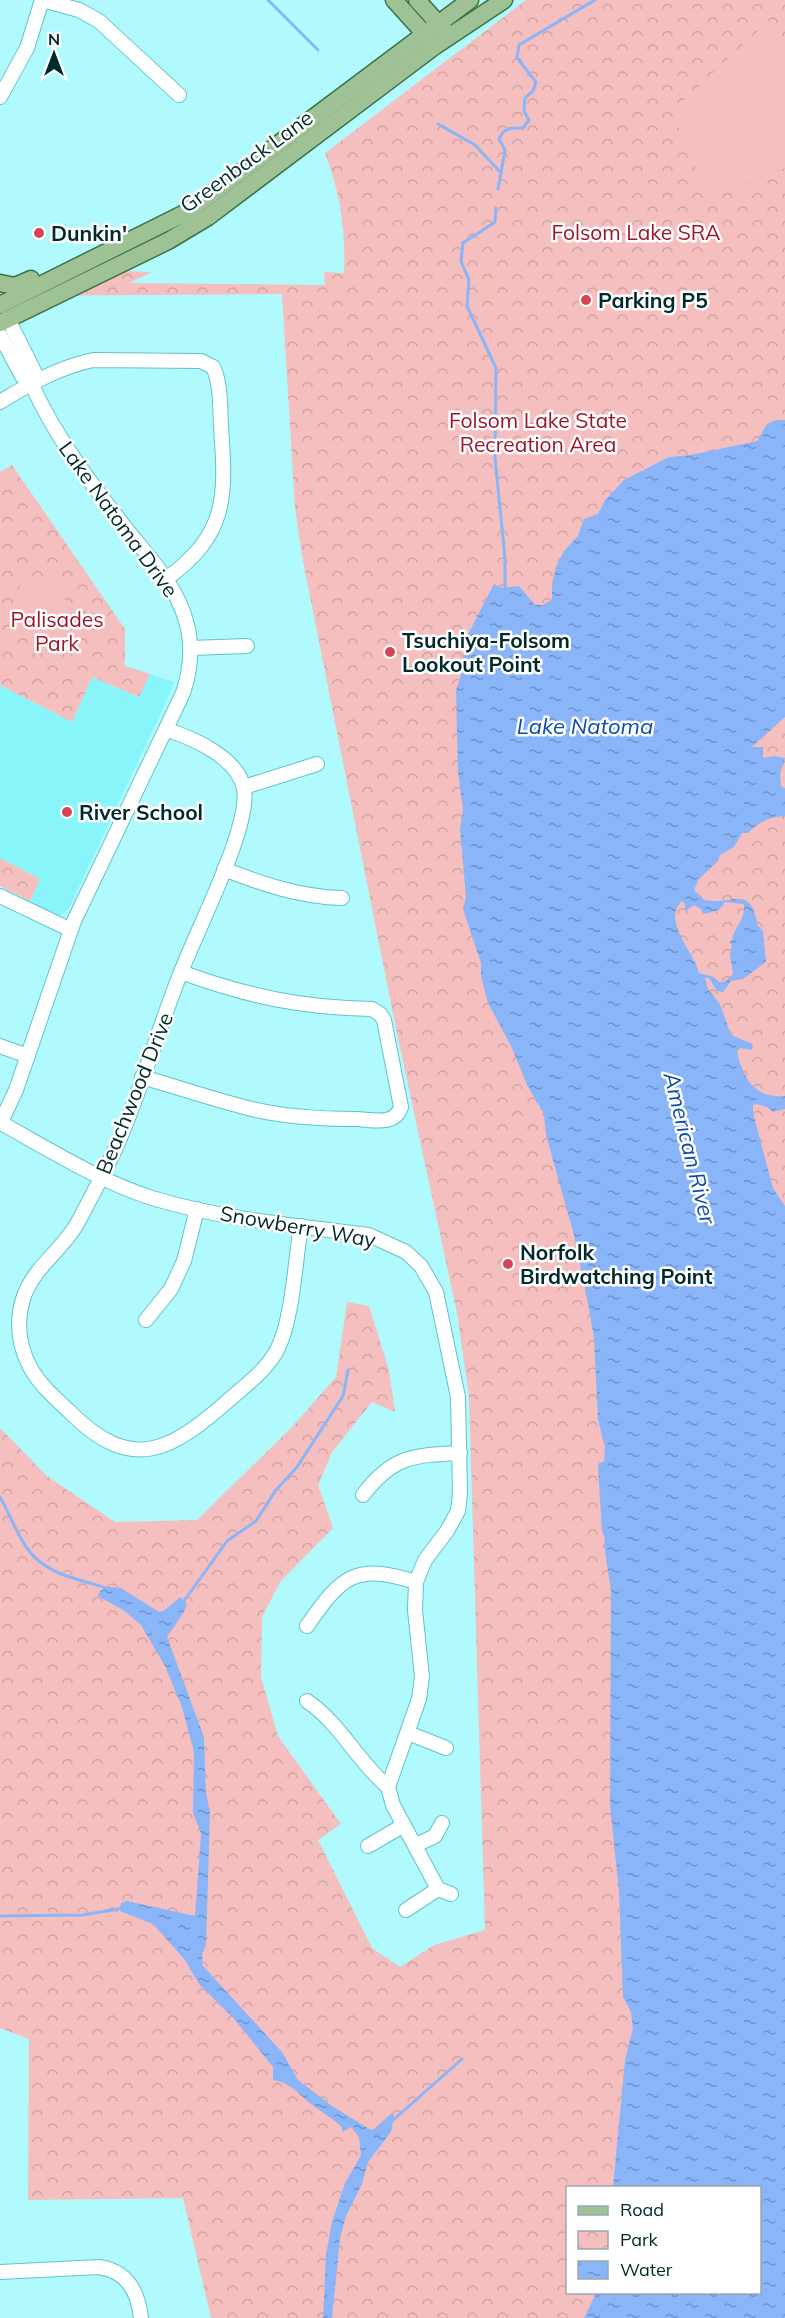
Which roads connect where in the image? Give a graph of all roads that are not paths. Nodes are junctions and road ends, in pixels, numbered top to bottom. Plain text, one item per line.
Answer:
1 (42, 0) edge
2 (394, 0) edge
3 (417, 0) edge
4 (470, 0) edge
5 (504, 0) edge
6 (437, 35) junction
7 (4, 81) edge
8 (179, 95) dead end
9 (0, 97) edge
10 (81, 267) junction
11 (0, 284) edge
12 (2, 313) edge
13 (0, 334) edge
14 (32, 385) junction
15 (0, 402) edge
16 (166, 579) junction
17 (248, 646) dead end
18 (190, 648) junction
19 (168, 729) junction
20 (317, 764) dead end
21 (244, 787) junction
22 (224, 869) junction
23 (0, 896) edge
24 (342, 898) dead end
25 (71, 930) junction
26 (181, 972) junction
27 (0, 1046) edge
28 (28, 1056) junction
29 (142, 1077) junction
30 (0, 1124) edge
31 (101, 1178) junction
32 (197, 1209) junction
33 (301, 1226) junction
34 (146, 1320) dead end
35 (460, 1453) junction
36 (363, 1496) dead end
37 (416, 1582) junction
38 (308, 1626) dead end
39 (307, 1701) dead end
40 (408, 1733) junction
41 (446, 1748) dead end
42 (388, 1787) junction
43 (442, 1823) dead end
44 (404, 1825) junction
45 (416, 1845) junction
46 (368, 1846) dead end
47 (406, 1910) dead end
48 (0, 2272) edge
49 (141, 2318) edge

1 - 7 street
1 - 8 street
2 - 6 main road
3 - 6 main road
4 - 6 main road, Greenback Lane
5 - 6 main road, Greenback Lane
6 - 10 main road, Greenback Lane
6 - 12 main road, Greenback Lane
7 - 9 street
10 - 11 main road
10 - 12 main road, Greenback Lane
12 - 14 street, Lake Natoma Drive
13 - 14 street, Lake Natoma Drive
14 - 15 street
14 - 16 street, Lake Natoma Drive
14 - 16 street
16 - 18 street, Lake Natoma Drive
17 - 18 street
18 - 19 street, Lake Natoma Drive
19 - 21 street
19 - 25 street, Lake Natoma Drive
20 - 21 street
21 - 22 street, Beachwood Drive
22 - 24 street
22 - 26 street, Beachwood Drive
23 - 25 street
25 - 28 street, Lake Natoma Drive
26 - 29 street, Beachwood Drive
26 - 29 street
27 - 28 street
28 - 30 street, Lake Natoma Drive
29 - 31 street, Beachwood Drive
30 - 31 street, Snowberry Way
31 - 32 street, Snowberry Way
31 - 33 street, Beachwood Drive
32 - 33 street, Snowberry Way
32 - 34 street
33 - 35 street, Snowberry Way
35 - 36 street
35 - 37 street, Snowberry Way
37 - 38 street
37 - 40 street, Snowberry Way
39 - 42 street
40 - 41 street
40 - 42 street, Snowberry Way
42 - 44 street
43 - 45 street
44 - 45 street
44 - 46 street
45 - 47 street
48 - 49 street

